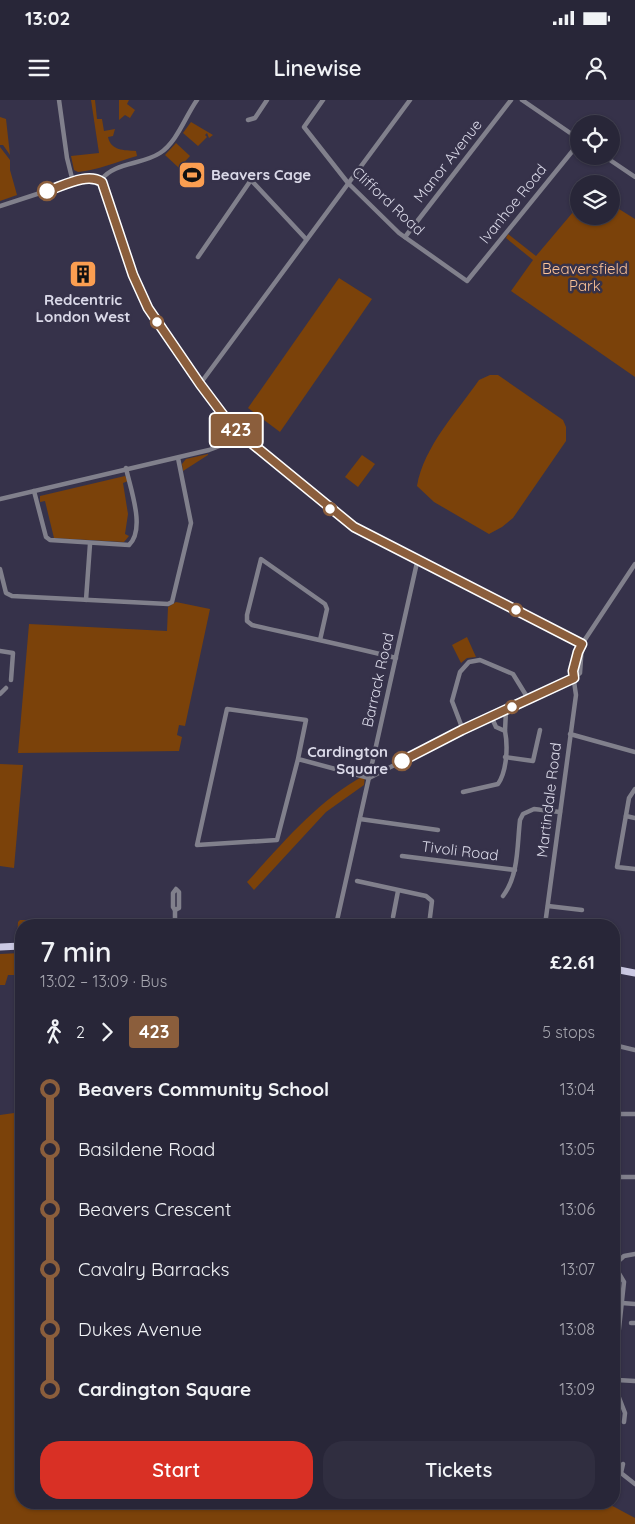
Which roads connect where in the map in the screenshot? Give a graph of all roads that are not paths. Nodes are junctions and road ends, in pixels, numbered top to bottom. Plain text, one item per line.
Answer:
1 (59, 100) edge
2 (197, 100) edge
3 (267, 100) edge
4 (324, 100) edge
5 (410, 100) edge
6 (511, 100) edge
7 (522, 100) edge
8 (248, 120) dead end
9 (570, 133) edge
10 (570, 154) edge
11 (617, 165) edge
12 (635, 177) edge
13 (101, 180) junction
14 (73, 182) junction
15 (348, 182) junction
16 (0, 206) edge
17 (405, 237) junction
18 (306, 239) junction
19 (198, 258) dead end
20 (467, 281) joint
21 (200, 384) junction
22 (244, 437) junction
23 (178, 458) junction
24 (126, 468) junction
25 (34, 491) junction
26 (0, 499) edge
27 (90, 544) junction
28 (418, 558) junction
29 (635, 564) edge
30 (0, 569) edge
31 (86, 600) junction
32 (320, 640) junction
33 (582, 646) junction
34 (0, 652) edge
35 (396, 658) junction
36 (574, 678) junction
37 (11, 680) dead end
38 (6, 688) dead end
39 (0, 694) edge
40 (529, 700) junction
41 (506, 710) junction
42 (492, 716) junction
43 (462, 730) junction
44 (540, 730) dead end
45 (505, 731) junction
46 (570, 734) junction
47 (635, 752) edge
48 (505, 757) junction
49 (298, 759) junction
50 (369, 778) junction
51 (635, 789) edge
52 (463, 792) dead end
53 (560, 812) junction
54 (626, 816) junction
55 (635, 818) edge
56 (360, 819) junction
57 (438, 830) dead end
58 (402, 856) dead end
59 (635, 869) edge
60 (514, 870) junction
61 (357, 881) dead end
62 (398, 891) junction
63 (503, 896) dead end
64 (548, 906) junction
65 (175, 910) dead end
66 (582, 910) dead end
67 (393, 917) dead end
68 (175, 919) edge
69 (337, 919) edge
70 (430, 919) edge
71 (546, 919) edge
72 (15, 946) edge
73 (0, 947) edge
74 (620, 970) edge
75 (635, 972) edge
76 (620, 1046) edge
77 (635, 1050) edge
78 (620, 1114) edge
79 (635, 1114) edge
80 (620, 1177) edge
81 (635, 1178) edge
82 (635, 1254) edge
83 (620, 1260) edge
84 (620, 1275) edge
85 (622, 1303) junction
86 (635, 1304) edge
87 (620, 1321) edge
88 (620, 1380) edge
89 (635, 1381) edge
90 (620, 1400) edge
91 (624, 1422) dead end
92 (623, 1464) dead end
93 (635, 1484) edge

1 - 14 street
2 - 13 street
3 - 8 street
4 - 15 street, Clifford Road
5 - 15 street
6 - 17 street, Manor Avenue
7 - 9 street
10 - 20 street, Ivanhoe Road
11 - 12 street
13 - 14 street
13 - 21 street
14 - 16 street
15 - 17 street, Clifford Road
15 - 18 street
17 - 20 street, Clifford Road
18 - 19 street
18 - 21 street
21 - 22 street
22 - 23 street
22 - 28 street
23 - 24 street
23 - 31 street
24 - 25 street
24 - 27 street
25 - 26 street
25 - 27 street
27 - 31 street
28 - 33 street
28 - 35 street, Barrack Road
29 - 33 street, Martindale Road
30 - 31 street
32 - 32 street
32 - 35 street
33 - 36 street, Martindale Road
34 - 37 street
35 - 50 street, Barrack Road
36 - 40 street
36 - 46 street, Martindale Road
38 - 39 street
40 - 41 street
40 - 43 street
41 - 42 street
41 - 45 street
42 - 43 street
42 - 45 street
43 - 50 street
44 - 48 street
45 - 48 street
46 - 47 street
46 - 53 street, Martindale Road
48 - 52 street
49 - 49 street
49 - 50 street
50 - 56 street, Barrack Road
51 - 54 street
53 - 60 street, Tivoli Road
53 - 64 street, Martindale Road
54 - 55 street
54 - 59 street
56 - 57 street
56 - 69 street, Barrack Road
58 - 60 street, Tivoli Road
60 - 63 street, Tivoli Road
61 - 62 street
62 - 67 street
62 - 70 street
64 - 66 street
64 - 71 street, Martindale Road
65 - 68 street
72 - 73 main road
74 - 75 main road
76 - 77 street
78 - 79 street
80 - 81 street
82 - 83 street
84 - 85 street
85 - 86 street
85 - 87 street
88 - 89 street
90 - 91 street
92 - 93 street

